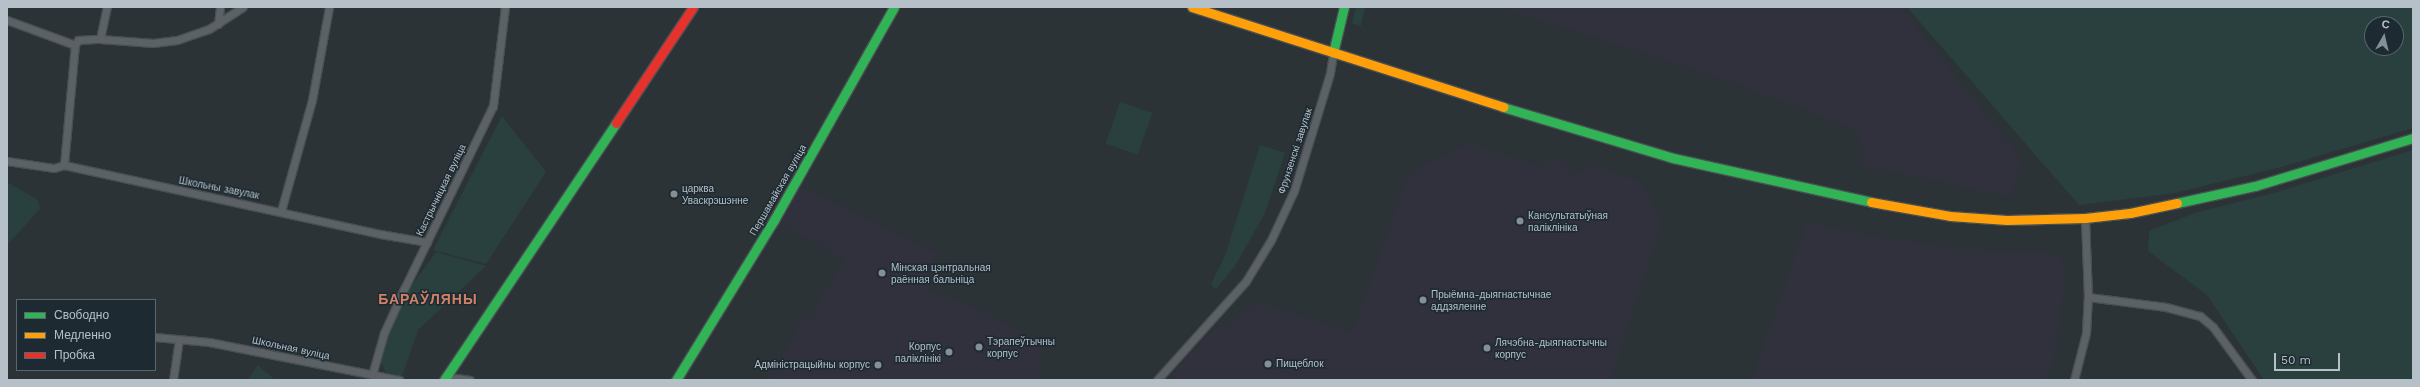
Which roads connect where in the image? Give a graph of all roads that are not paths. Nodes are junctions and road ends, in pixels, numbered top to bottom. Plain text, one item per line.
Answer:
1 (107, 7) edge
2 (220, 7) edge
3 (243, 7) edge
4 (329, 7) edge
5 (505, 7) edge
6 (693, 7) edge
7 (894, 7) edge
8 (1192, 7) edge
9 (1344, 7) edge
10 (7, 20) edge
11 (218, 24) junction
12 (100, 39) junction
13 (75, 45) junction
14 (1333, 53) junction
15 (2413, 138) edge
16 (7, 162) edge
17 (64, 165) junction
18 (281, 211) junction
19 (2085, 218) junction
20 (427, 242) junction
21 (2088, 297) junction
22 (156, 337) edge
23 (179, 339) junction
24 (372, 375) junction
25 (173, 380) edge
26 (399, 380) edge
27 (444, 380) edge
28 (448, 380) edge
29 (470, 380) edge
30 (676, 380) edge
31 (1156, 380) edge
32 (2074, 380) edge
33 (2252, 380) edge

1 - 12 street
2 - 11 street
3 - 11 street
4 - 18 street
5 - 20 street, Кастрычніцкая вуліца
6 - 27 main road
7 - 30 main road, Першамайская вуліца
8 - 14 main road
9 - 14 main road
10 - 13 street
11 - 12 street
12 - 13 street
13 - 17 street
14 - 19 main road
14 - 31 street, Фрунзенскі завулак
15 - 19 main road
16 - 17 street, Школьны завулак
17 - 18 street, Школьны завулак
18 - 20 street, Школьны завулак
19 - 21 street
20 - 24 street, Кастрычніцкая вуліца
21 - 32 street
21 - 33 street
22 - 23 street, Школьная вуліца
23 - 24 street, Школьная вуліца
23 - 25 street
24 - 26 street, Школьная вуліца
28 - 29 street

